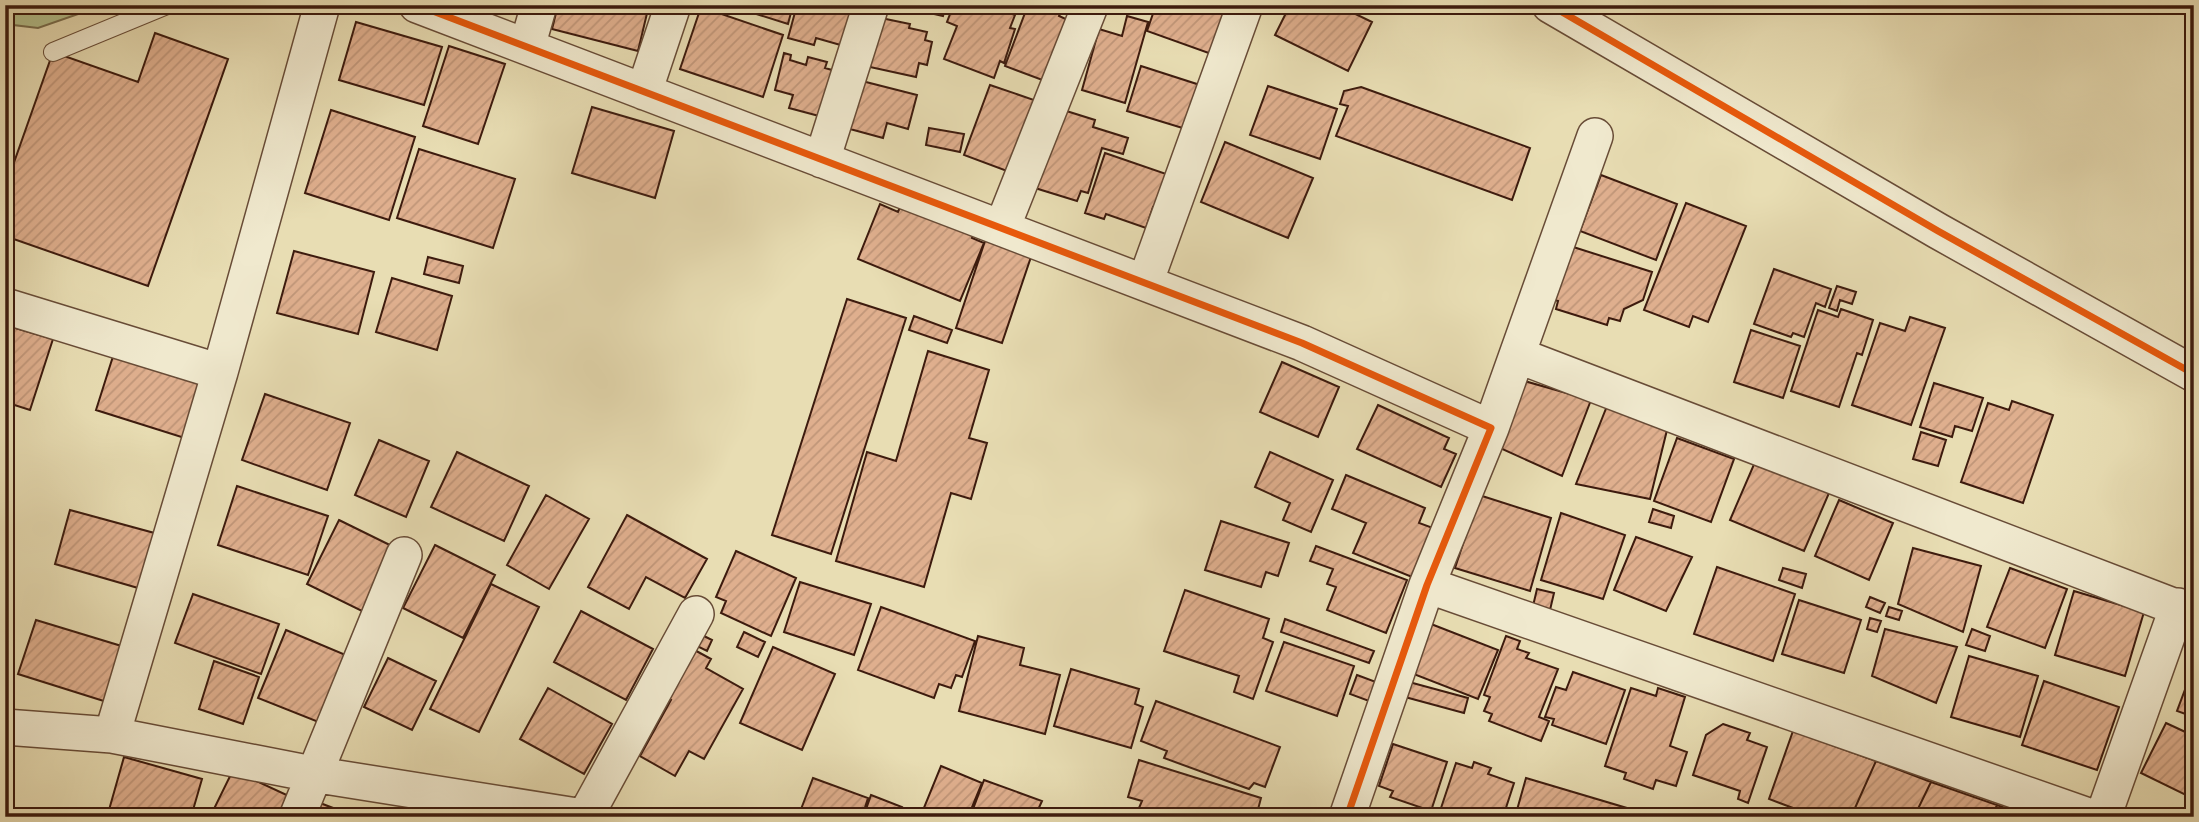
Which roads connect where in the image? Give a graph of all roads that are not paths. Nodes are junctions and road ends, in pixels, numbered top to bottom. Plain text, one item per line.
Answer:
1 (167, 5) edge
2 (322, 5) edge
3 (417, 5) edge
4 (539, 5) edge
5 (673, 5) edge
6 (871, 5) edge
7 (1245, 5) edge
8 (1550, 5) edge
9 (1090, 6) edge
10 (527, 47) junction
11 (53, 52) dead end
12 (644, 92) junction
13 (1595, 136) dead end
14 (822, 160) junction
15 (1002, 228) junction
16 (1145, 283) junction
17 (5, 306) edge
18 (1517, 355) junction
19 (220, 372) junction
20 (2194, 374) edge
21 (1491, 428) junction
22 (404, 555) dead end
23 (1427, 584) junction
24 (2186, 610) edge
25 (696, 614) dead end
26 (5, 727) edge
27 (112, 735) junction
28 (312, 774) junction
29 (297, 817) edge
30 (584, 817) edge
31 (1347, 817) edge
32 (2091, 817) edge
33 (2103, 817) edge

1 - 11 lane
2 - 19 street
3 - 10 street
4 - 10 street
5 - 12 street
6 - 14 street
7 - 16 street
8 - 20 street
9 - 15 street
10 - 12 street
12 - 14 street
13 - 18 street
14 - 15 street
15 - 16 street
16 - 21 street
17 - 19 street
18 - 21 street
18 - 24 street
19 - 27 street
21 - 23 street
22 - 28 street
23 - 31 street
23 - 32 street
24 - 33 street
25 - 30 street
26 - 27 street
27 - 28 street
28 - 29 street
28 - 30 street

